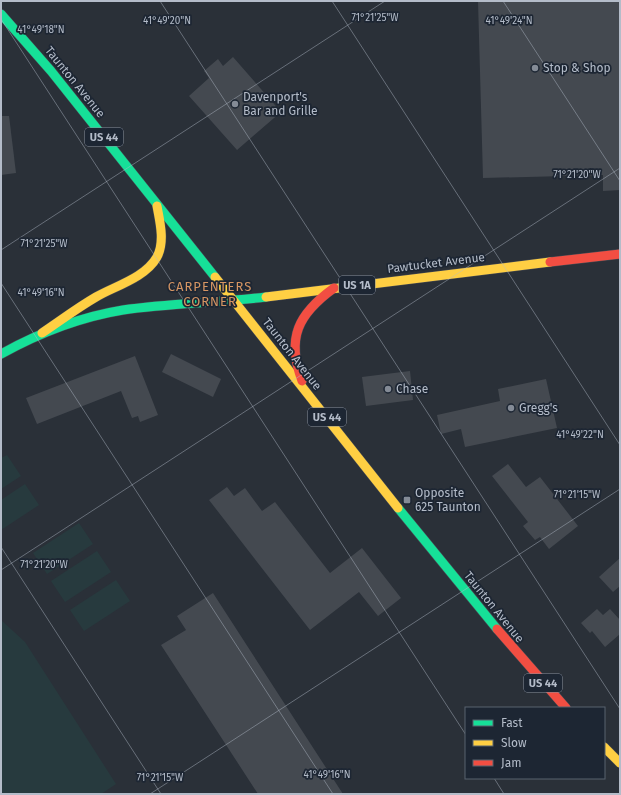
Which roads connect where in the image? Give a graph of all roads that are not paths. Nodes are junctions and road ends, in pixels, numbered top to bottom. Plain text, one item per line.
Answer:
1 (1, 14) edge
2 (156, 203) junction
3 (620, 254) edge
4 (334, 288) junction
5 (234, 301) junction
6 (42, 333) junction
7 (1, 354) edge
8 (308, 393) junction
9 (565, 707) edge
10 (605, 748) edge
11 (620, 763) edge

1 - 2 main road, Taunton Avenue / US 44
2 - 5 main road, Taunton Avenue / US 44
2 - 6 main road
3 - 4 main road, Pawtucket Avenue / US 1A
4 - 5 main road, Pawtucket Avenue / US 1A
4 - 8 main road
5 - 6 main road, Pawtucket Avenue / US 1A
5 - 8 main road, Taunton Avenue / US 44
6 - 7 main road, Pawtucket Avenue / US 1A
8 - 9 main road, Taunton Avenue / US 44
10 - 11 main road

